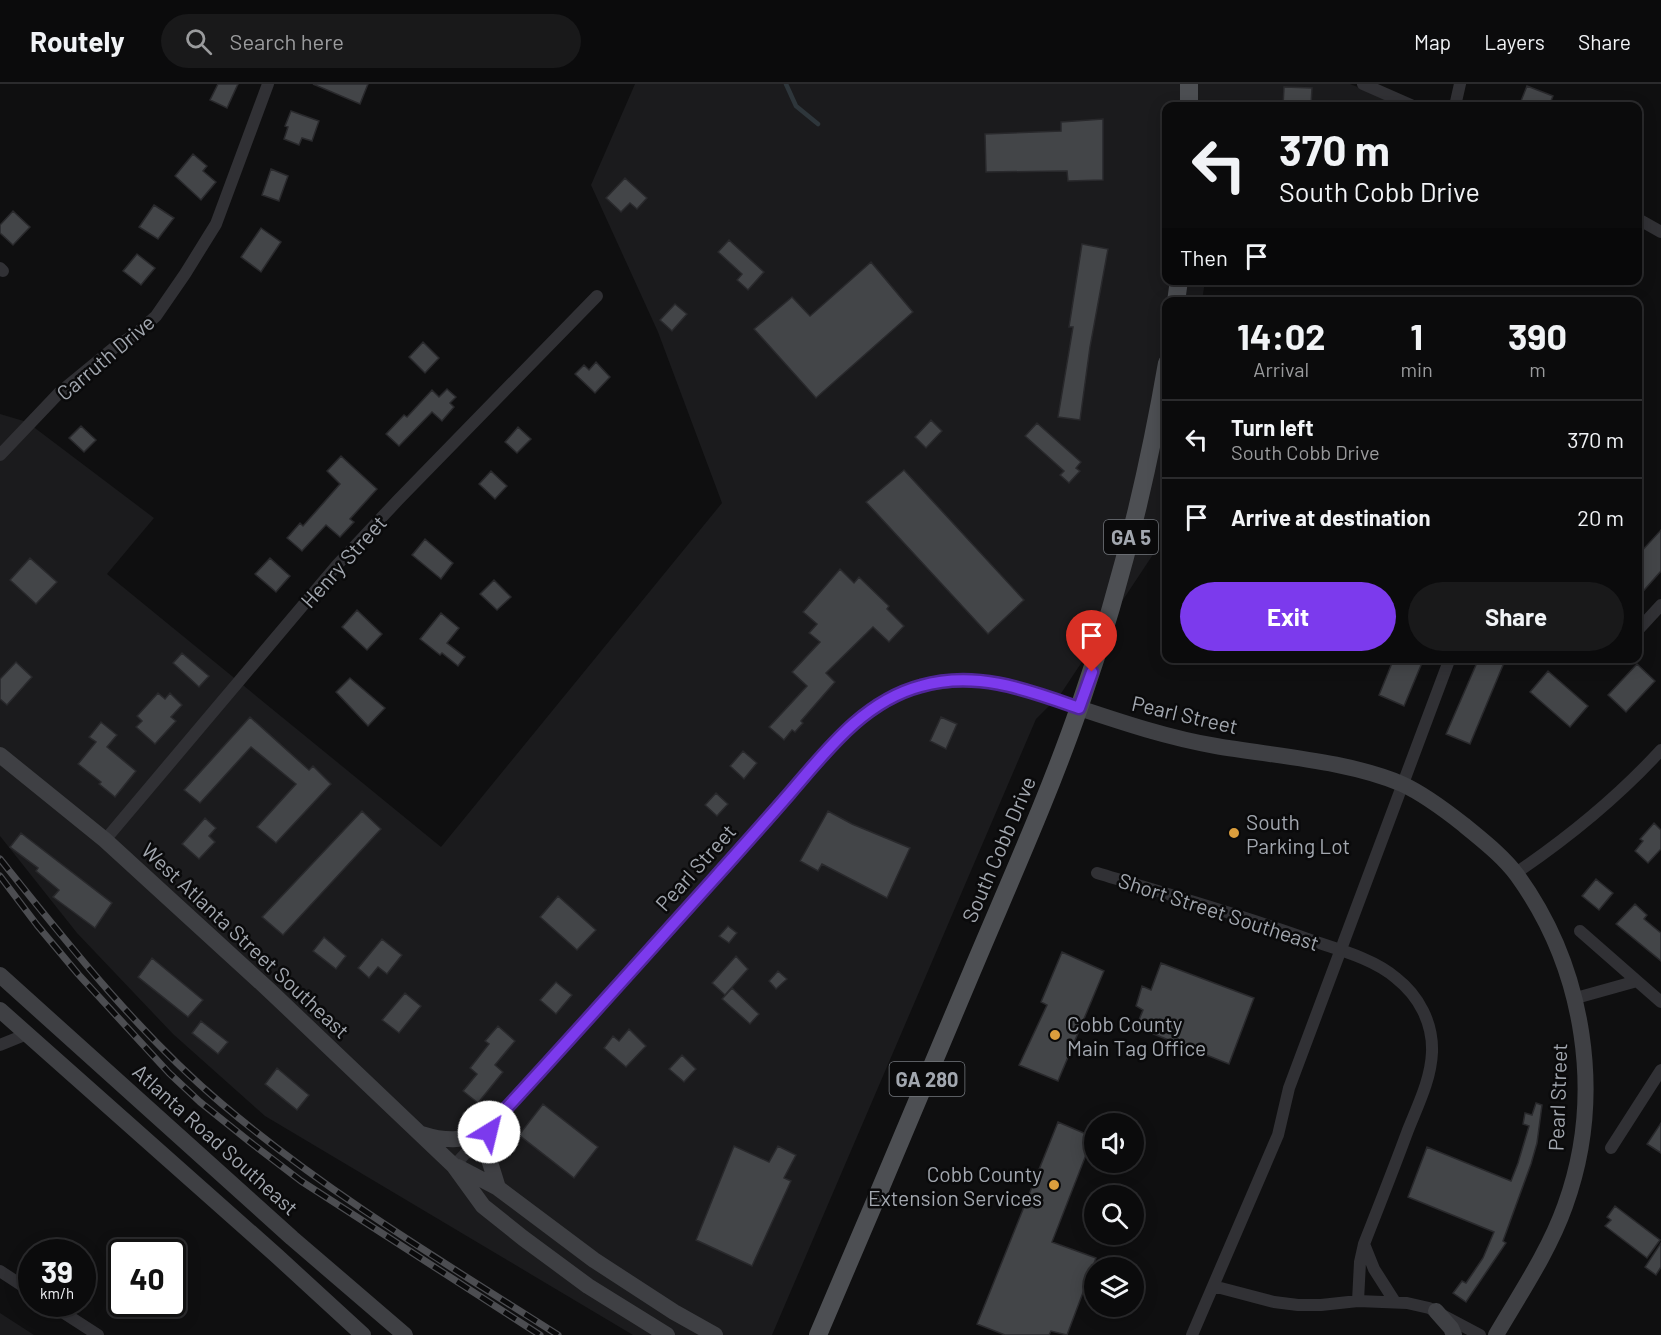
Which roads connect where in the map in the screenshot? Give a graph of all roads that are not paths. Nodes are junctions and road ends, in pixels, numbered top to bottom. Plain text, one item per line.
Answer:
1 (268, 84) edge
2 (1189, 84) edge
3 (1363, 84) edge
4 (1460, 84) edge
5 (1189, 102) edge
6 (1404, 102) edge
7 (1456, 102) edge
8 (1642, 221) edge
9 (1661, 232) edge
10 (597, 296) dead end
11 (1162, 391) edge
12 (0, 455) edge
13 (1661, 605) edge
14 (1642, 626) edge
15 (1448, 663) edge
16 (1079, 708) junction
17 (1661, 750) edge
18 (0, 755) edge
19 (1403, 785) junction
20 (105, 840) junction
21 (1097, 873) dead end
22 (1516, 873) junction
23 (1580, 931) dead end
24 (1341, 951) junction
25 (0, 975) edge
26 (1637, 981) junction
27 (1576, 998) junction
28 (1661, 1002) edge
29 (0, 1010) edge
30 (27, 1034) junction
31 (0, 1045) edge
32 (1661, 1070) edge
33 (487, 1129) junction
34 (420, 1133) junction
35 (1611, 1148) dead end
36 (454, 1166) junction
37 (498, 1188) junction
38 (1364, 1244) junction
39 (0, 1271) edge
40 (18, 1283) edge
41 (1213, 1286) junction
42 (1358, 1301) junction
43 (1395, 1302) junction
44 (1436, 1311) junction
45 (70, 1317) edge
46 (98, 1335) edge
47 (363, 1335) edge
48 (405, 1335) edge
49 (668, 1335) edge
50 (715, 1335) edge
51 (818, 1335) edge
52 (1192, 1335) edge
53 (1454, 1335) edge
54 (1480, 1335) edge
55 (1496, 1335) edge

1 - 12 street, Carruth Drive
2 - 5 main road
3 - 6 street
4 - 7 street
8 - 9 street
10 - 20 street, Henry Street
11 - 16 main road, South Cobb Drive / GA 5
13 - 14 street
15 - 19 street
16 - 19 street, Pearl Street
16 - 33 street, Pearl Street
16 - 51 main road, South Cobb Drive / GA 280
17 - 22 street
18 - 20 street, West Atlanta Street Southeast
19 - 22 street, Pearl Street
19 - 24 street
20 - 34 street, West Atlanta Street Southeast
21 - 24 street, Short Street Southeast
22 - 27 street, Pearl Street
23 - 26 street
24 - 38 street, Short Street Southeast
24 - 41 street
25 - 48 street, Atlanta Road Southeast
26 - 27 street
26 - 28 street
27 - 55 street, Pearl Street
29 - 30 street
30 - 31 street
30 - 47 street
32 - 35 street
33 - 34 street
33 - 36 street, Pearl Street
33 - 37 street
34 - 36 street, West Atlanta Street Southeast
36 - 37 street, West Atlanta Street Southeast
36 - 49 street, West Atlanta Street Southeast
37 - 50 street, West Atlanta Street Southeast
38 - 42 street, Short Street Southeast
38 - 43 street
39 - 40 street
41 - 42 street
41 - 52 street
42 - 43 street
43 - 44 street
44 - 53 street
44 - 54 street
45 - 46 street

